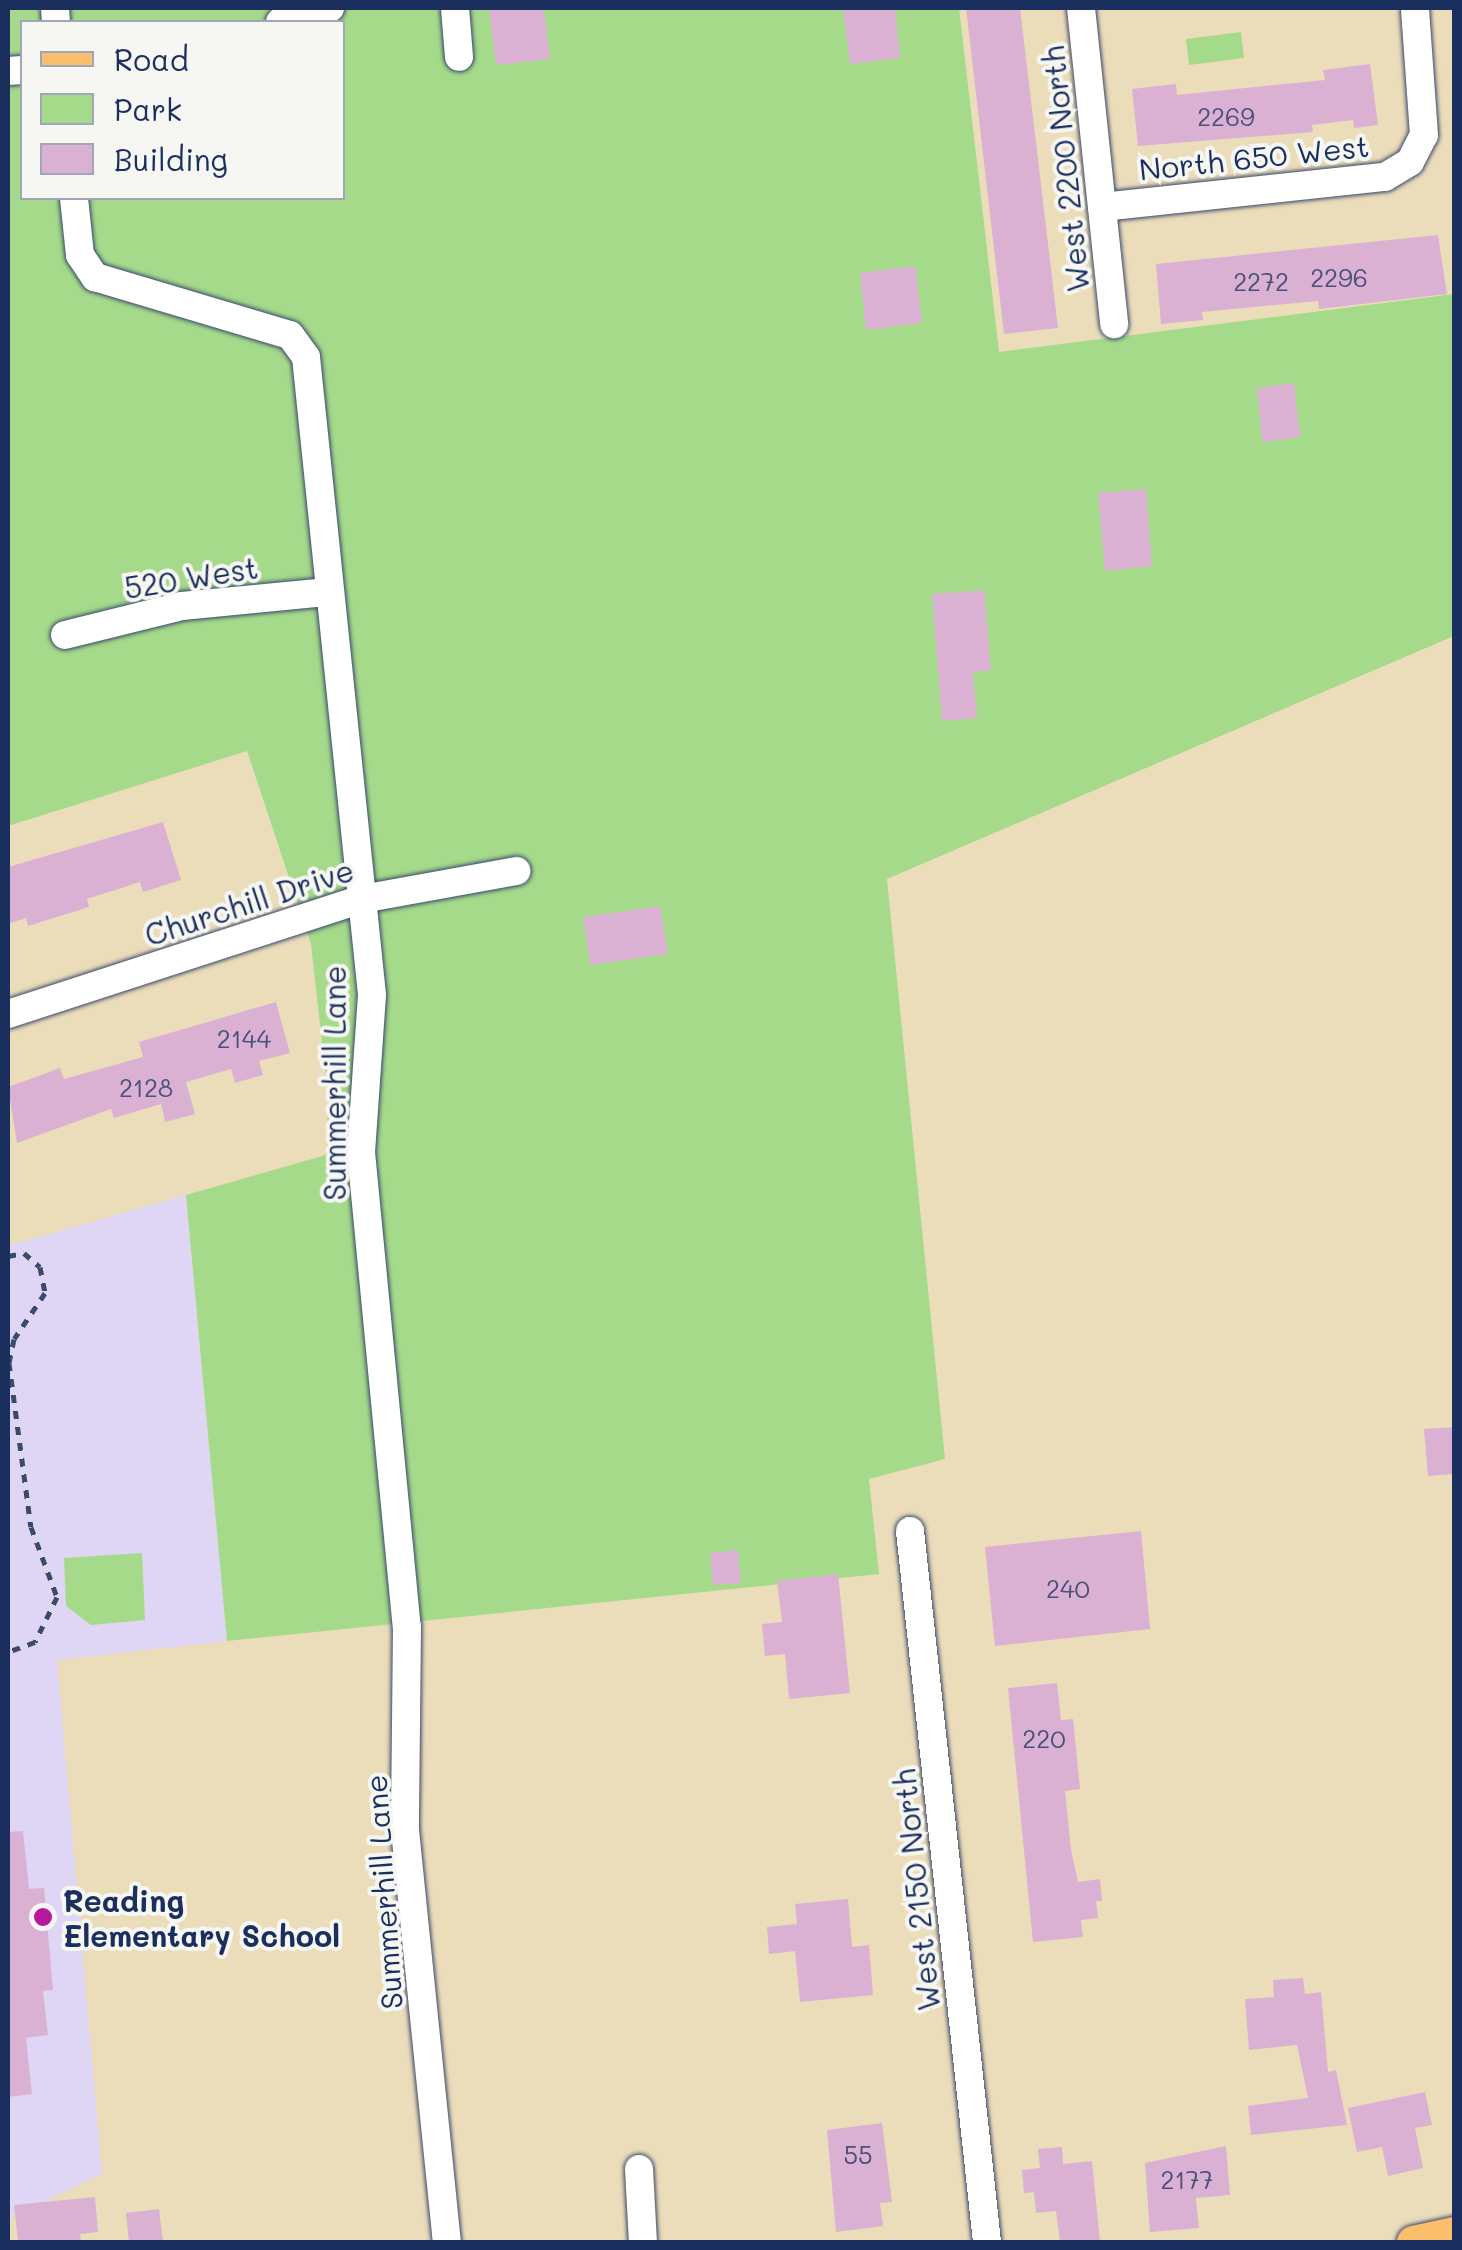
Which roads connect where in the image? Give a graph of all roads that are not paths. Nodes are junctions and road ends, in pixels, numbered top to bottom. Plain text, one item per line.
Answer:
1 (330, 8) edge
2 (455, 8) edge
3 (1080, 8) edge
4 (1415, 8) edge
5 (297, 20) edge
6 (459, 57) dead end
7 (74, 200) edge
8 (1102, 207) junction
9 (1114, 324) dead end
10 (328, 592) junction
11 (65, 635) dead end
12 (516, 871) dead end
13 (362, 899) junction
14 (8, 1014) edge
15 (910, 1530) dead end
16 (639, 2169) dead end
17 (1454, 2234) edge
18 (447, 2242) edge
19 (643, 2242) edge
20 (987, 2242) edge
21 (1413, 2242) edge

1 - 5 street
2 - 6 street
3 - 8 street, West 2200 North
4 - 8 street, North 650 West
7 - 10 street, Summerhill Lane
8 - 9 street, West 2200 North
10 - 11 street, 520 West
10 - 13 street, Summerhill Lane
12 - 13 street, Churchill Drive
13 - 14 street, Churchill Drive
13 - 18 street, Summerhill Lane
15 - 20 street, West 2150 North
16 - 19 street
17 - 21 main road

